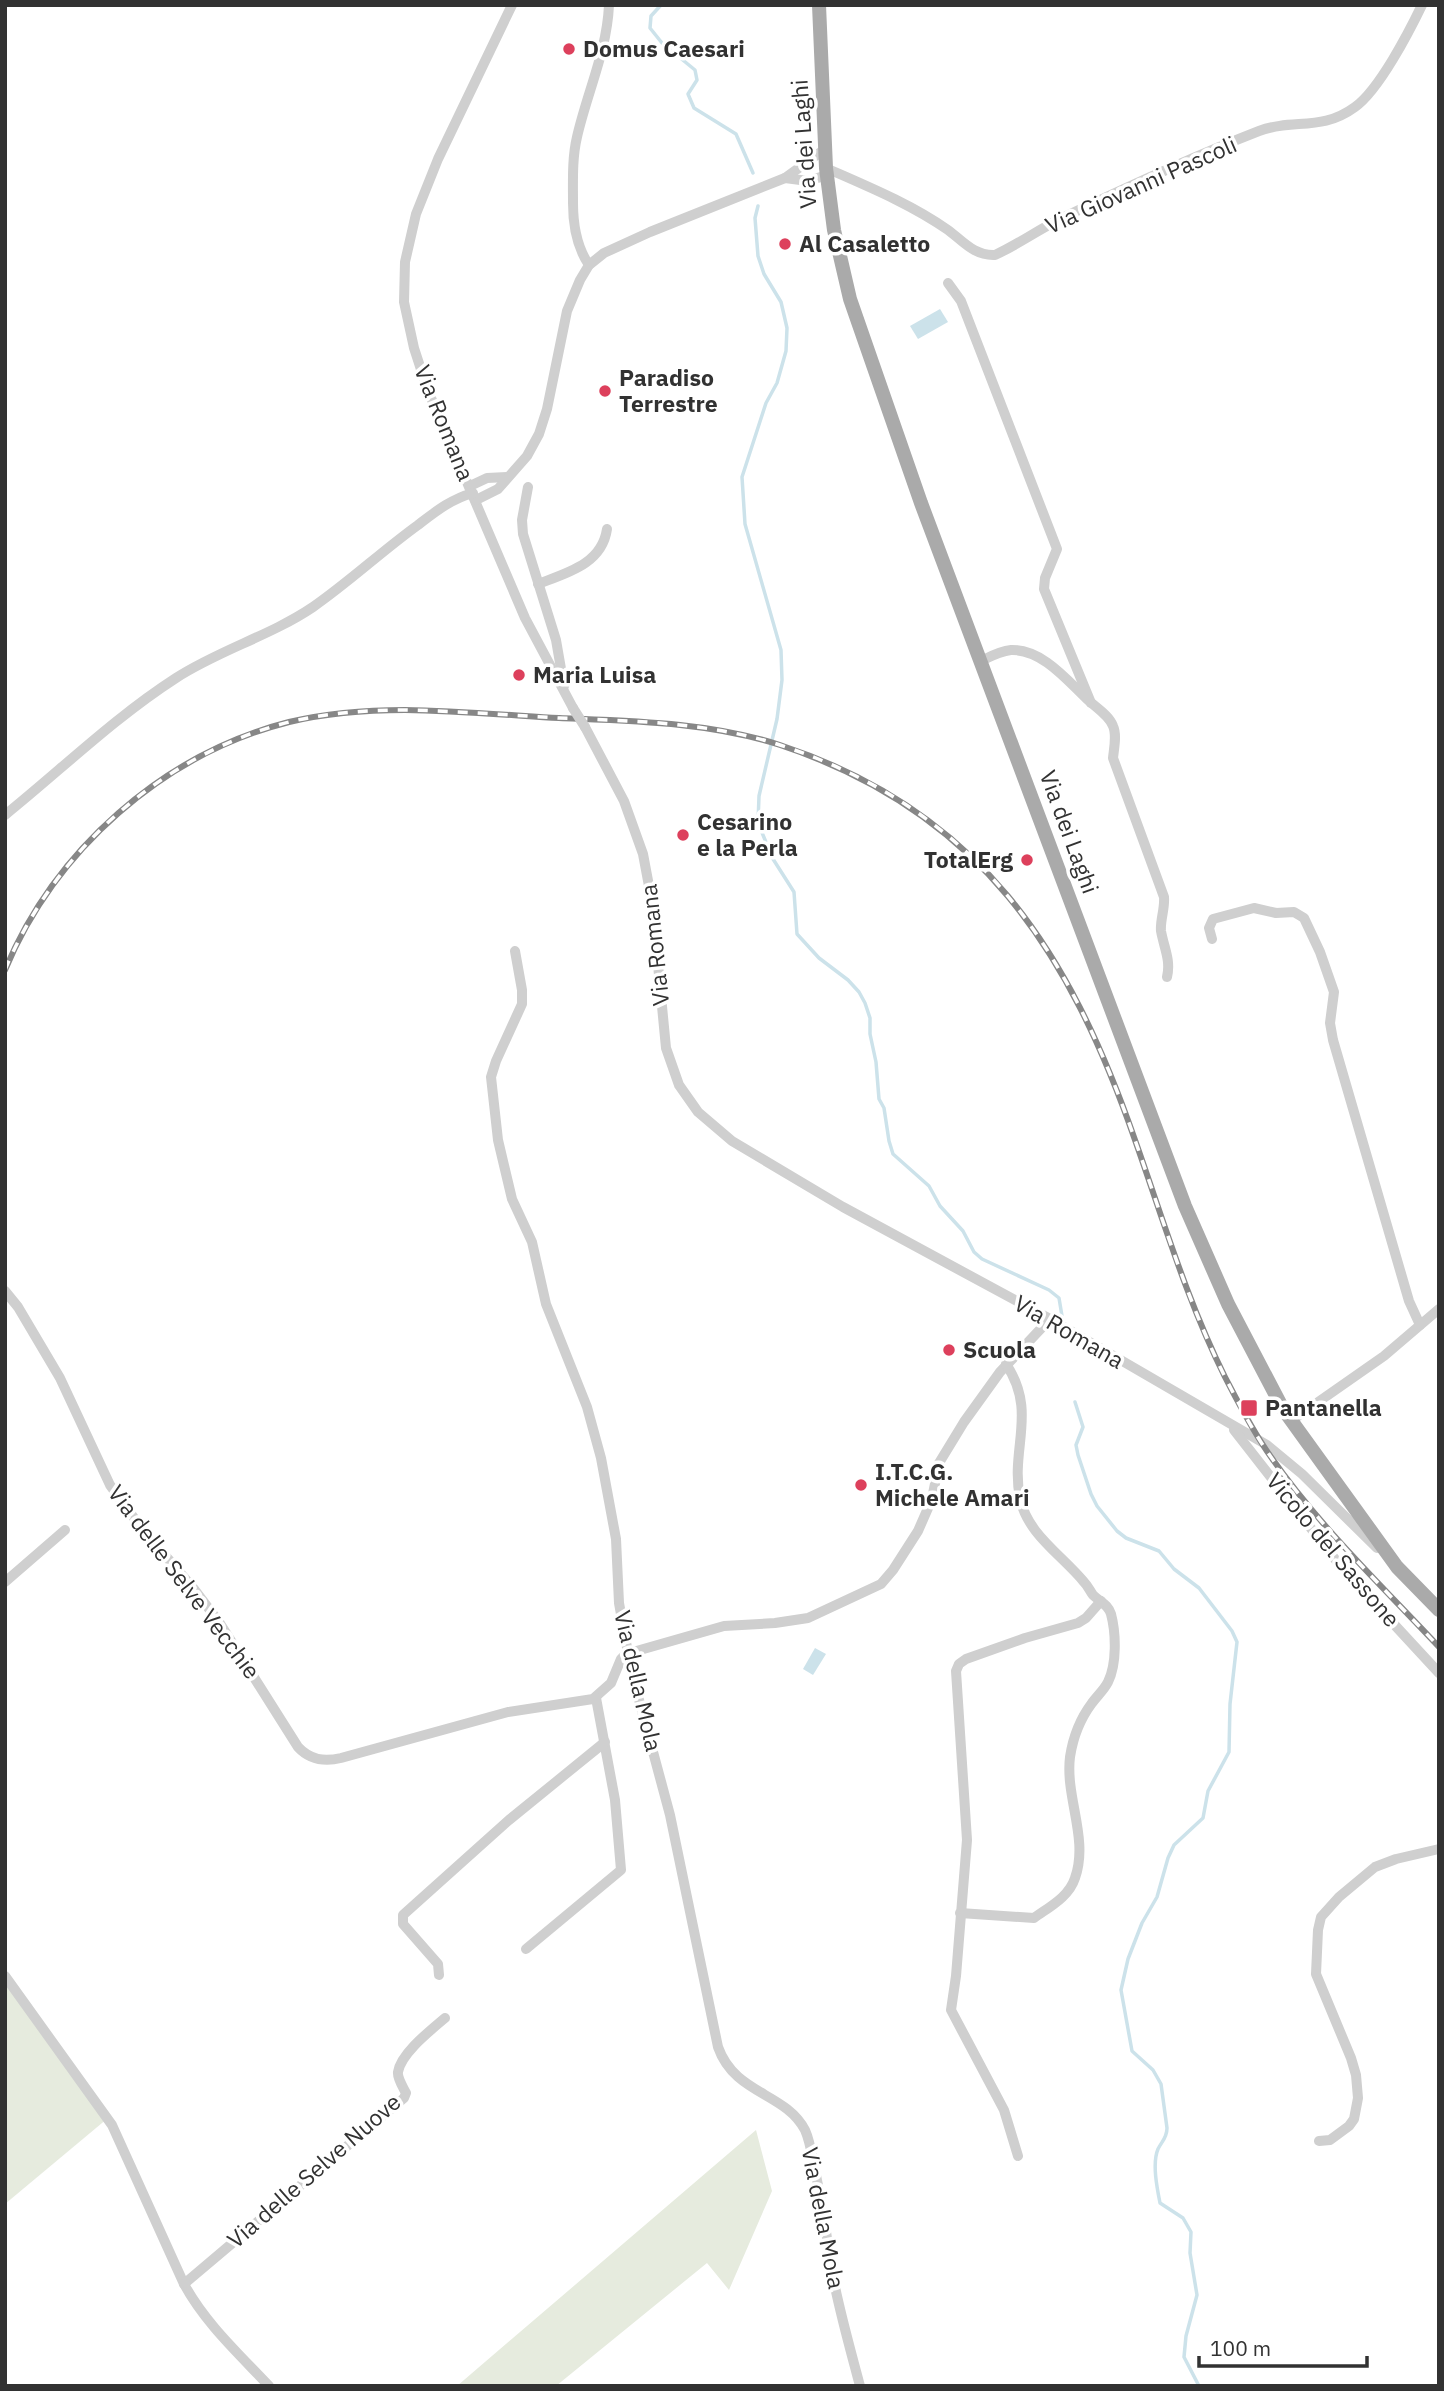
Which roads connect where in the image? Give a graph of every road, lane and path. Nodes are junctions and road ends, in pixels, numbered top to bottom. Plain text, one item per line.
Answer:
1 (512, 5) edge
2 (609, 5) edge
3 (819, 5) edge
4 (1422, 5) edge
5 (825, 149) junction
6 (809, 161) junction
7 (827, 169) junction
8 (785, 178) junction
9 (807, 181) junction
10 (830, 195) junction
11 (589, 265) junction
12 (948, 283) dead end
13 (508, 477) junction
14 (528, 487) dead end
15 (473, 493) junction
16 (607, 529) dead end
17 (538, 584) junction
18 (981, 660) junction
19 (564, 693) junction
20 (1091, 703) junction
21 (5, 815) edge
22 (1212, 939) dead end
23 (514, 951) dead end
24 (1167, 977) dead end
25 (5, 1290) edge
26 (1439, 1309) edge
27 (1050, 1319) junction
28 (1420, 1325) junction
29 (1006, 1364) junction
30 (1291, 1422) junction
31 (1230, 1424) junction
32 (65, 1530) dead end
33 (1397, 1567) junction
34 (5, 1582) edge
35 (1101, 1601) junction
36 (1439, 1610) edge
37 (629, 1654) junction
38 (1439, 1674) edge
39 (596, 1698) junction
40 (605, 1742) junction
41 (1439, 1849) edge
42 (960, 1913) junction
43 (526, 1949) dead end
44 (439, 1975) dead end
45 (5, 1976) edge
46 (445, 2018) dead end
47 (1319, 2141) dead end
48 (1018, 2156) dead end
49 (184, 2284) junction
50 (269, 2386) edge
51 (860, 2386) edge

1 - 15 street, Via Romana
2 - 11 street
3 - 5 main road, Via dei Laghi
4 - 7 street, Via Giovanni Pascoli
5 - 6 street
5 - 7 main road, Via dei Laghi
6 - 7 street
6 - 8 street
7 - 9 street
7 - 10 main road, Via dei Laghi
8 - 9 street
8 - 11 street
9 - 10 street
10 - 18 main road, Via dei Laghi
11 - 13 street
12 - 20 street
13 - 15 street
13 - 15 street
14 - 17 street
15 - 19 street, Via Romana
15 - 21 street
16 - 17 street
17 - 19 street
18 - 20 street
18 - 30 main road, Via dei Laghi
19 - 27 street, Via Romana, bridge
20 - 24 street
22 - 28 street
23 - 37 street, Via della Mola
25 - 39 street, Via delle Selve Vecchie
26 - 28 street
27 - 29 street
27 - 31 street, Via Romana
28 - 30 street
29 - 35 street
29 - 37 street
30 - 33 main road, Via dei Laghi
31 - 33 street, Via Romana
31 - 38 street, Vicolo del Sassone
32 - 34 street
33 - 36 main road, Via dei Laghi
35 - 42 street
35 - 42 street
37 - 39 street
37 - 51 street, Via della Mola
39 - 40 street
40 - 43 street
40 - 44 street
41 - 47 street
42 - 48 street
45 - 49 street
46 - 49 street, Via delle Selve Nuove
49 - 50 street

